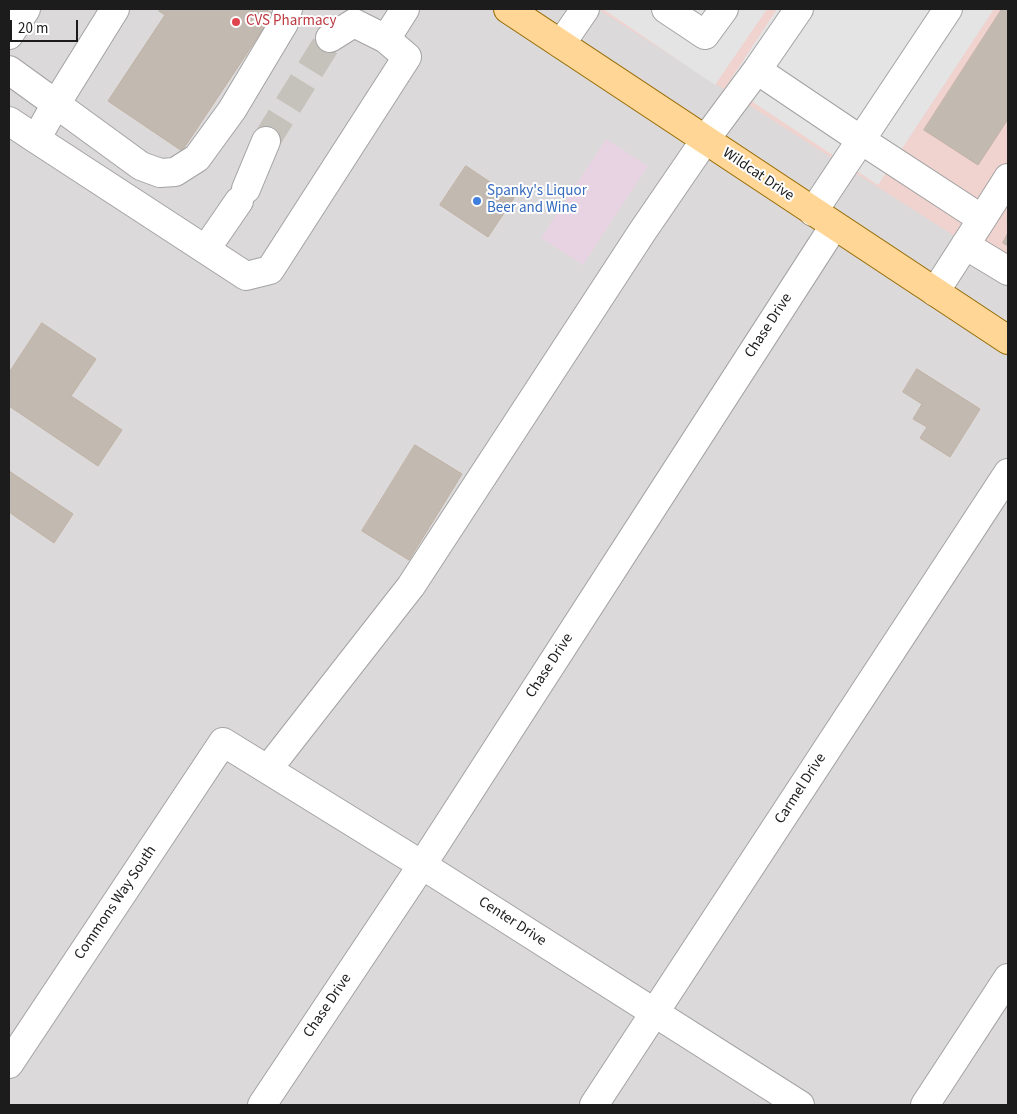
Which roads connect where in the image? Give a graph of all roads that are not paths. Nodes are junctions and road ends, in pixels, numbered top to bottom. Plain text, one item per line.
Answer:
1 (26, 9) edge
2 (114, 9) edge
3 (288, 9) edge
4 (405, 9) edge
5 (508, 9) edge
6 (586, 9) edge
7 (666, 9) edge
8 (724, 9) edge
9 (799, 9) edge
10 (948, 9) edge
11 (9, 35) edge
12 (330, 38) tunnel mouth
13 (386, 39) junction
14 (561, 44) junction
15 (9, 70) edge
16 (757, 70) junction
17 (56, 104) junction
18 (9, 121) edge
19 (36, 139) junction
20 (705, 140) junction
21 (861, 140) junction
22 (266, 141) tunnel mouth
23 (1008, 178) edge
24 (824, 219) junction
25 (982, 219) junction
26 (965, 245) junction
27 (206, 249) junction
28 (1008, 271) edge
29 (935, 292) junction
30 (1006, 335) edge
31 (1008, 473) edge
32 (223, 742) joint
33 (268, 769) junction
34 (422, 864) junction
35 (1008, 978) edge
36 (654, 1013) junction
37 (9, 1064) edge
38 (262, 1105) edge
39 (594, 1105) edge
40 (800, 1105) edge
41 (925, 1105) edge

1 - 11 street
2 - 17 street
3 - 17 street
4 - 13 street
5 - 14 main road, Wildcat Drive
6 - 14 street
7 - 8 street
9 - 16 street
10 - 21 street, Chase Drive
12 - 13 street
13 - 27 street
14 - 20 main road, Wildcat Drive
15 - 17 street
16 - 20 street
16 - 21 street
17 - 19 street
18 - 19 street
19 - 27 street
20 - 24 main road, Wildcat Drive
20 - 33 street
21 - 24 street, Chase Drive
21 - 25 street
22 - 27 street
23 - 25 street
24 - 29 main road, Wildcat Drive
24 - 34 street, Chase Drive
25 - 26 street
26 - 28 street
26 - 29 street
29 - 30 main road, Wildcat Drive
31 - 36 street, Carmel Drive
32 - 33 street, Center Drive
32 - 37 street, Commons Way South
33 - 34 street, Center Drive
34 - 36 street, Center Drive
34 - 38 street, Chase Drive
35 - 41 street
36 - 39 street, Carmel Drive
36 - 40 street, Center Drive

